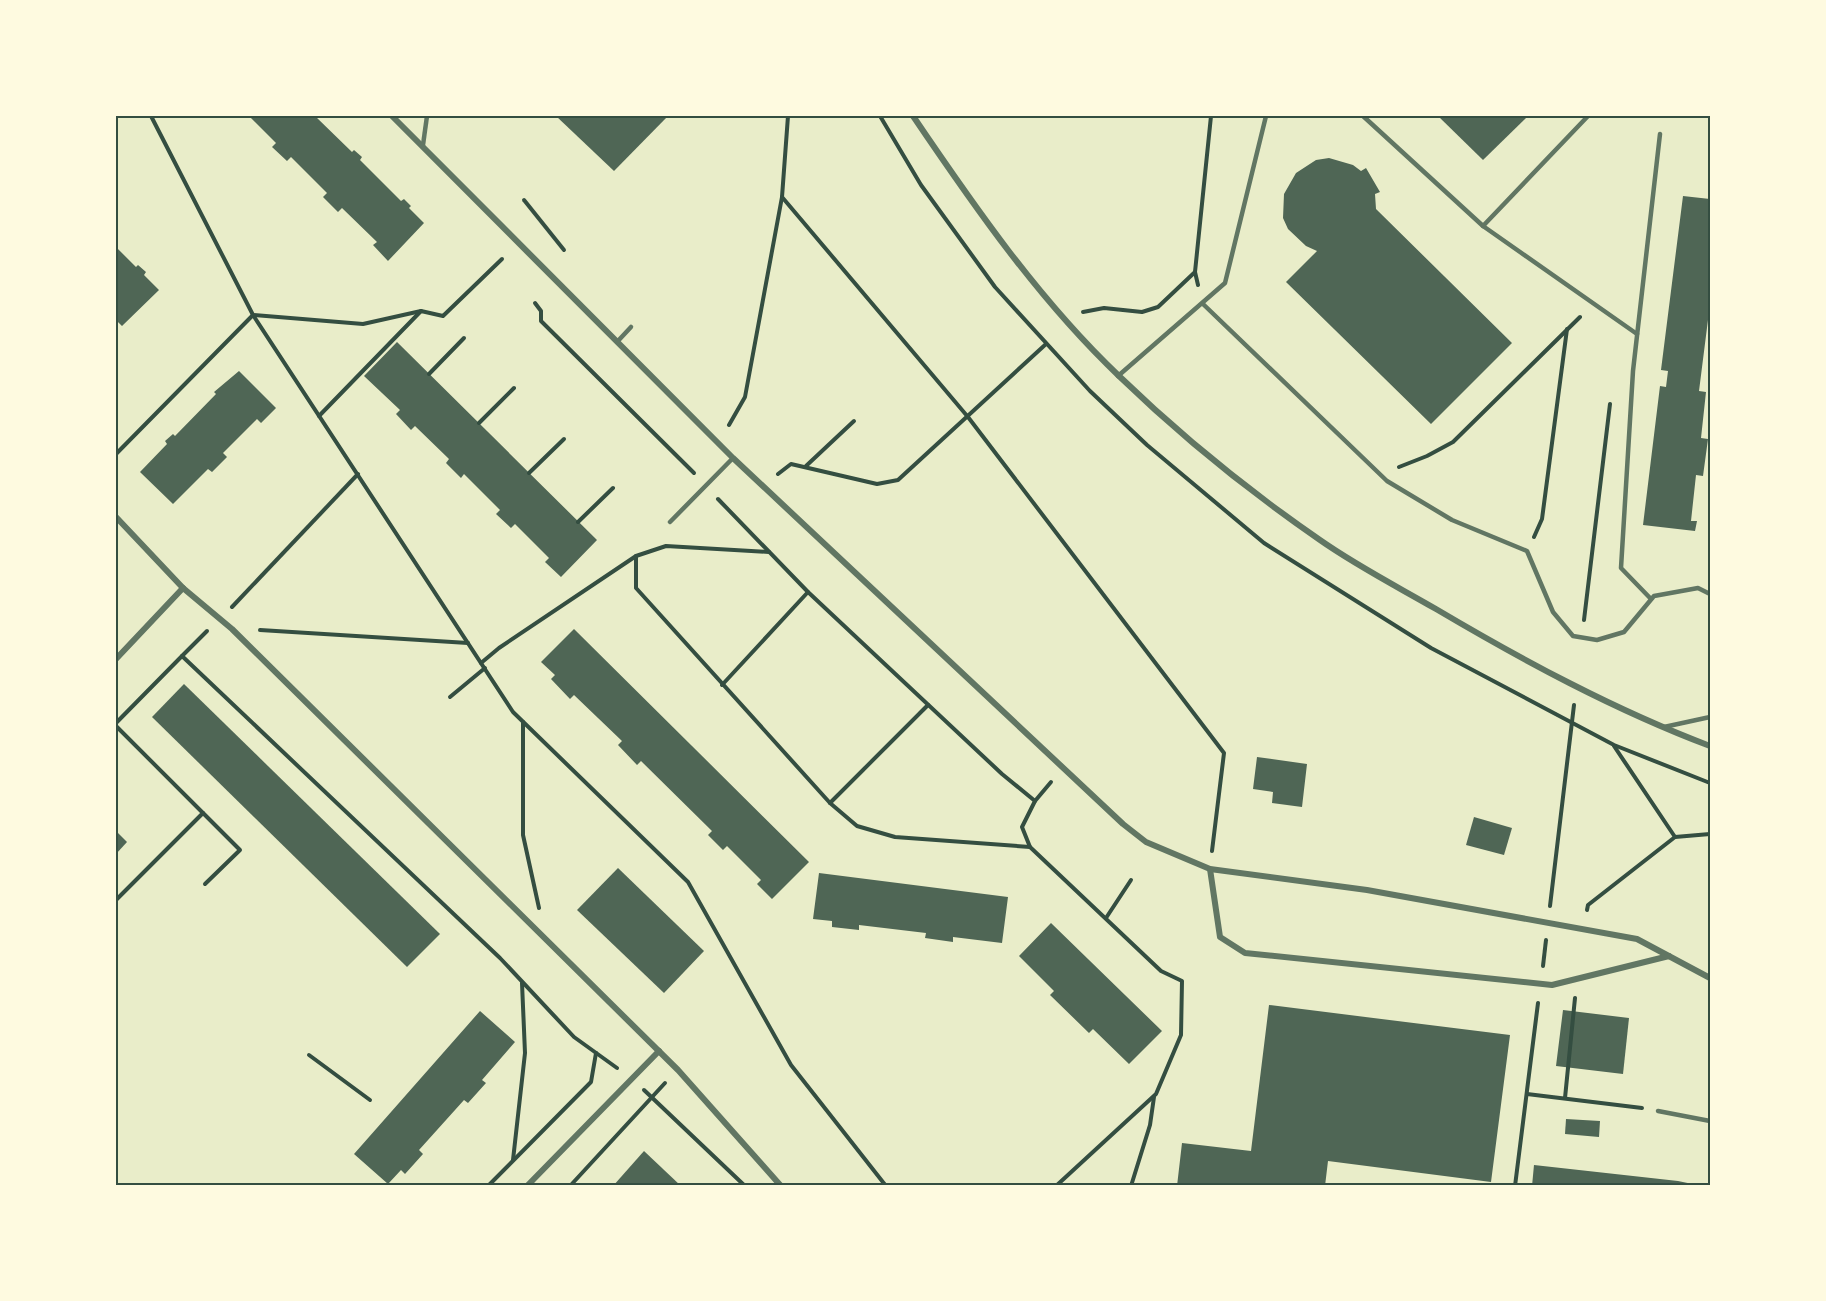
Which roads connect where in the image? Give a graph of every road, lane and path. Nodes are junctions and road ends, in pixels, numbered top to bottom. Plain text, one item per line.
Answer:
1 (152, 116) edge
2 (392, 116) edge
3 (427, 116) edge
4 (788, 116) edge
5 (913, 116) edge
6 (1211, 116) edge
7 (1266, 116) edge
8 (1363, 116) edge
9 (1588, 116) edge
10 (1660, 134) dead end
11 (423, 145) junction
12 (782, 197) junction
13 (524, 200) dead end
14 (1483, 226) junction
15 (564, 250) dead end
16 (501, 260) dead end
17 (1195, 272) junction
18 (534, 303) dead end
19 (1203, 304) junction
20 (421, 311) junction
21 (1083, 312) dead end
22 (253, 315) junction
23 (631, 327) dead end
24 (1637, 334) junction
25 (464, 338) dead end
26 (617, 342) junction
27 (1047, 344) dead end
28 (429, 374) dead end
29 (1118, 376) junction
30 (514, 387) dead end
31 (1612, 393) dead end
32 (319, 416) junction
33 (968, 417) junction
34 (854, 421) dead end
35 (478, 423) dead end
36 (729, 425) dead end
37 (564, 439) dead end
38 (116, 454) edge
39 (733, 458) junction
40 (805, 467) junction
41 (529, 473) dead end
42 (358, 474) junction
43 (694, 474) dead end
44 (778, 474) dead end
45 (1387, 481) junction
46 (613, 488) dead end
47 (717, 499) dead end
48 (116, 517) edge
49 (578, 522) dead end
50 (670, 522) dead end
51 (1527, 551) junction
52 (770, 552) junction
53 (636, 556) junction
54 (183, 588) junction
55 (808, 592) junction
56 (1710, 594) edge
57 (1651, 599) junction
58 (220, 619) junction
59 (1583, 628) dead end
60 (232, 629) junction
61 (468, 643) junction
62 (182, 656) junction
63 (116, 659) edge
64 (482, 663) junction
65 (485, 668) junction
66 (722, 685) junction
67 (450, 697) dead end
68 (1575, 698) dead end
69 (928, 705) junction
70 (1710, 717) edge
71 (523, 722) junction
72 (116, 724) edge
73 (1661, 727) junction
74 (1710, 746) edge
75 (1052, 781) dead end
76 (1710, 783) edge
77 (1035, 801) junction
78 (830, 803) junction
79 (203, 813) junction
80 (1710, 834) edge
81 (1675, 837) junction
82 (1030, 847) junction
83 (1210, 869) junction
84 (1131, 880) dead end
85 (205, 884) dead end
86 (116, 900) edge
87 (1549, 910) dead end
88 (1106, 918) junction
89 (531, 927) junction
90 (1583, 928) junction
91 (1547, 933) dead end
92 (1669, 956) junction
93 (1542, 968) dead end
94 (1710, 978) edge
95 (1578, 979) junction
96 (522, 982) junction
97 (1539, 992) dead end
98 (659, 1051) junction
99 (597, 1053) junction
100 (309, 1055) dead end
101 (678, 1070) junction
102 (632, 1079) junction
103 (1527, 1094) junction
104 (652, 1097) junction
105 (1154, 1097) junction
106 (1564, 1098) junction
107 (370, 1100) dead end
108 (1658, 1111) joint
109 (1710, 1121) edge
110 (513, 1160) junction
111 (488, 1185) edge
112 (527, 1185) edge
113 (570, 1185) edge
114 (745, 1185) edge
115 (781, 1185) edge
116 (886, 1185) edge
117 (1056, 1185) edge
118 (1131, 1185) edge
119 (1515, 1185) edge

1 - 22 path
2 - 11 street
3 - 11 lane
4 - 12 path
5 - 29 street
6 - 17 path
7 - 19 lane
8 - 14 lane
9 - 14 lane
10 - 24 lane
11 - 26 street
12 - 33 path
12 - 36 path
13 - 15 path
14 - 24 lane
16 - 20 path
17 - 19 path
17 - 21 path
18 - 43 path
19 - 29 lane
19 - 45 lane
20 - 22 path
20 - 32 path
22 - 32 path
22 - 38 path
23 - 26 lane
24 - 57 lane
25 - 28 path
26 - 39 street
27 - 33 path
29 - 73 street
30 - 35 path
31 - 59 path
32 - 42 path
33 - 40 path
33 - 83 path
34 - 40 path
37 - 41 path
39 - 50 lane
39 - 83 street
40 - 44 path
42 - 58 path
42 - 61 path
45 - 51 lane
45 - 51 path
46 - 49 path
47 - 52 path
48 - 54 street
51 - 57 lane
52 - 53 path
52 - 55 path
53 - 64 path
53 - 66 path
54 - 58 street
54 - 63 street
55 - 66 path
55 - 69 path
56 - 57 lane
58 - 60 street
58 - 62 path
60 - 61 path
60 - 89 street
61 - 64 path
62 - 72 path
62 - 96 path
64 - 65 path
65 - 67 path
65 - 71 path
66 - 78 path
68 - 87 path
69 - 77 path
69 - 78 path
70 - 73 lane
71 - 89 path
71 - 116 path
72 - 79 path
73 - 74 street
75 - 77 path
76 - 81 path
77 - 82 path
78 - 82 path
79 - 85 path
79 - 86 path
80 - 81 path
81 - 90 path
82 - 88 path
83 - 90 street
83 - 95 street
84 - 88 path
88 - 105 path
89 - 98 street
90 - 92 street
91 - 93 path
92 - 94 street
92 - 95 street
95 - 106 path
96 - 99 path
96 - 110 path
97 - 103 path
98 - 101 street
98 - 102 street
99 - 102 path
99 - 110 path
100 - 107 path
101 - 104 path
101 - 115 street
102 - 104 path
102 - 112 street
103 - 106 path
103 - 119 path
104 - 113 path
104 - 114 path
105 - 117 path
105 - 118 path
106 - 108 path
108 - 109 lane
110 - 111 path

